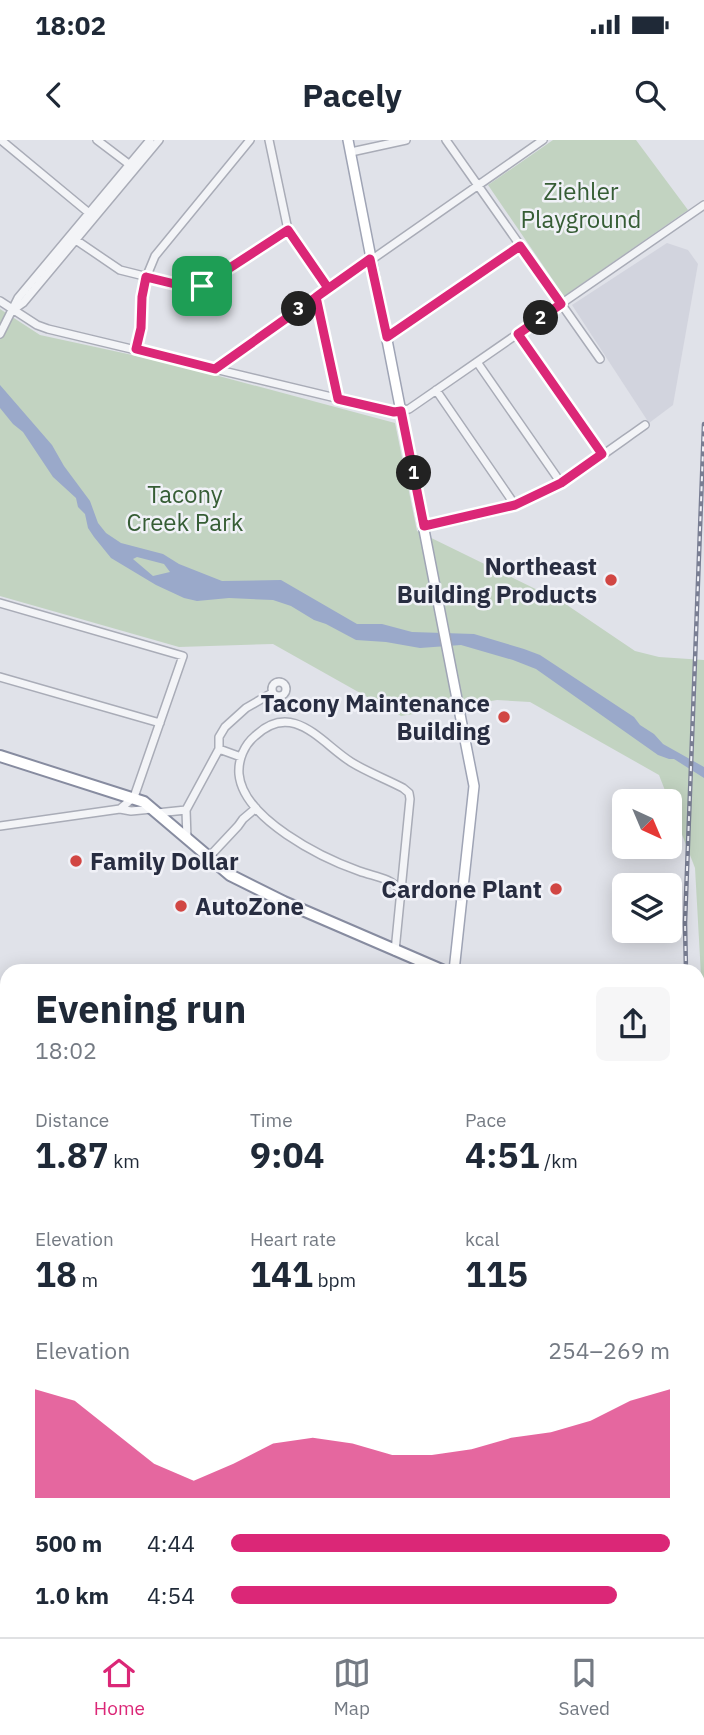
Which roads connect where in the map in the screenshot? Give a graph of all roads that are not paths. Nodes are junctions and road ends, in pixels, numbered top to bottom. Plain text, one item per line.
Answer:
1 (1, 140) edge
2 (97, 140) edge
3 (150, 140) edge
4 (159, 140) edge
5 (250, 140) edge
6 (269, 140) edge
7 (348, 140) edge
8 (406, 140) edge
9 (446, 140) edge
10 (543, 140) edge
11 (351, 152) junction
12 (130, 165) junction
13 (478, 186) junction
14 (704, 205) edge
15 (89, 213) junction
16 (288, 230) junction
17 (73, 238) junction
18 (520, 246) junction
19 (370, 259) junction
20 (146, 277) junction
21 (328, 288) junction
22 (316, 297) junction
23 (0, 301) edge
24 (561, 304) junction
25 (13, 310) junction
26 (0, 334) edge
27 (518, 334) junction
28 (387, 337) junction
29 (136, 349) junction
30 (600, 359) dead end
31 (477, 362) junction
32 (215, 369) junction
33 (436, 390) junction
34 (338, 399) junction
35 (401, 411) junction
36 (645, 425) dead end
37 (602, 454) junction
38 (561, 483) junction
39 (515, 505) junction
40 (424, 526) junction
41 (0, 603) edge
42 (0, 677) edge
43 (272, 693) dead end
44 (160, 723) junction
45 (219, 749) junction
46 (0, 756) edge
47 (241, 757) junction
48 (112, 791) junction
49 (134, 797) junction
50 (256, 808) junction
51 (117, 810) junction
52 (187, 810) junction
53 (155, 811) junction
54 (0, 827) edge
55 (187, 840) junction
56 (208, 858) junction
57 (403, 869) junction
58 (386, 878) junction
59 (401, 891) junction
60 (395, 951) junction
61 (427, 964) edge
62 (455, 964) edge

1 - 15 street
2 - 12 street
3 - 12 street
4 - 17 street
5 - 20 street
6 - 16 street
7 - 11 main road
8 - 11 street
9 - 13 street
10 - 13 street
11 - 19 main road
12 - 15 street
13 - 18 street
13 - 19 street
14 - 24 street
15 - 17 street
16 - 20 street
16 - 21 street
17 - 20 street
17 - 25 street
18 - 24 street
18 - 28 street
19 - 21 street
19 - 28 main road
20 - 29 street
21 - 22 street
22 - 32 street
22 - 34 street
23 - 25 street
24 - 27 street
24 - 30 street
25 - 26 street
25 - 29 street
27 - 31 street
27 - 37 street
28 - 35 main road
29 - 32 street
31 - 33 street
31 - 38 street
32 - 34 street
33 - 35 street
33 - 39 street
34 - 35 street
35 - 40 main road
36 - 37 street
37 - 38 street
38 - 39 street
39 - 40 street
40 - 62 main road
41 - 44 street
42 - 44 street
43 - 45 street
44 - 49 street
45 - 47 street
45 - 52 street
46 - 48 highway
47 - 50 street
47 - 57 street
48 - 49 highway
48 - 51 street
49 - 51 street
49 - 53 highway
50 - 56 street
50 - 58 street
51 - 53 street
51 - 54 street
52 - 53 street
52 - 55 street
53 - 55 highway
55 - 56 highway
56 - 60 highway
57 - 58 street
57 - 59 street
58 - 59 street
59 - 60 street
60 - 61 highway

